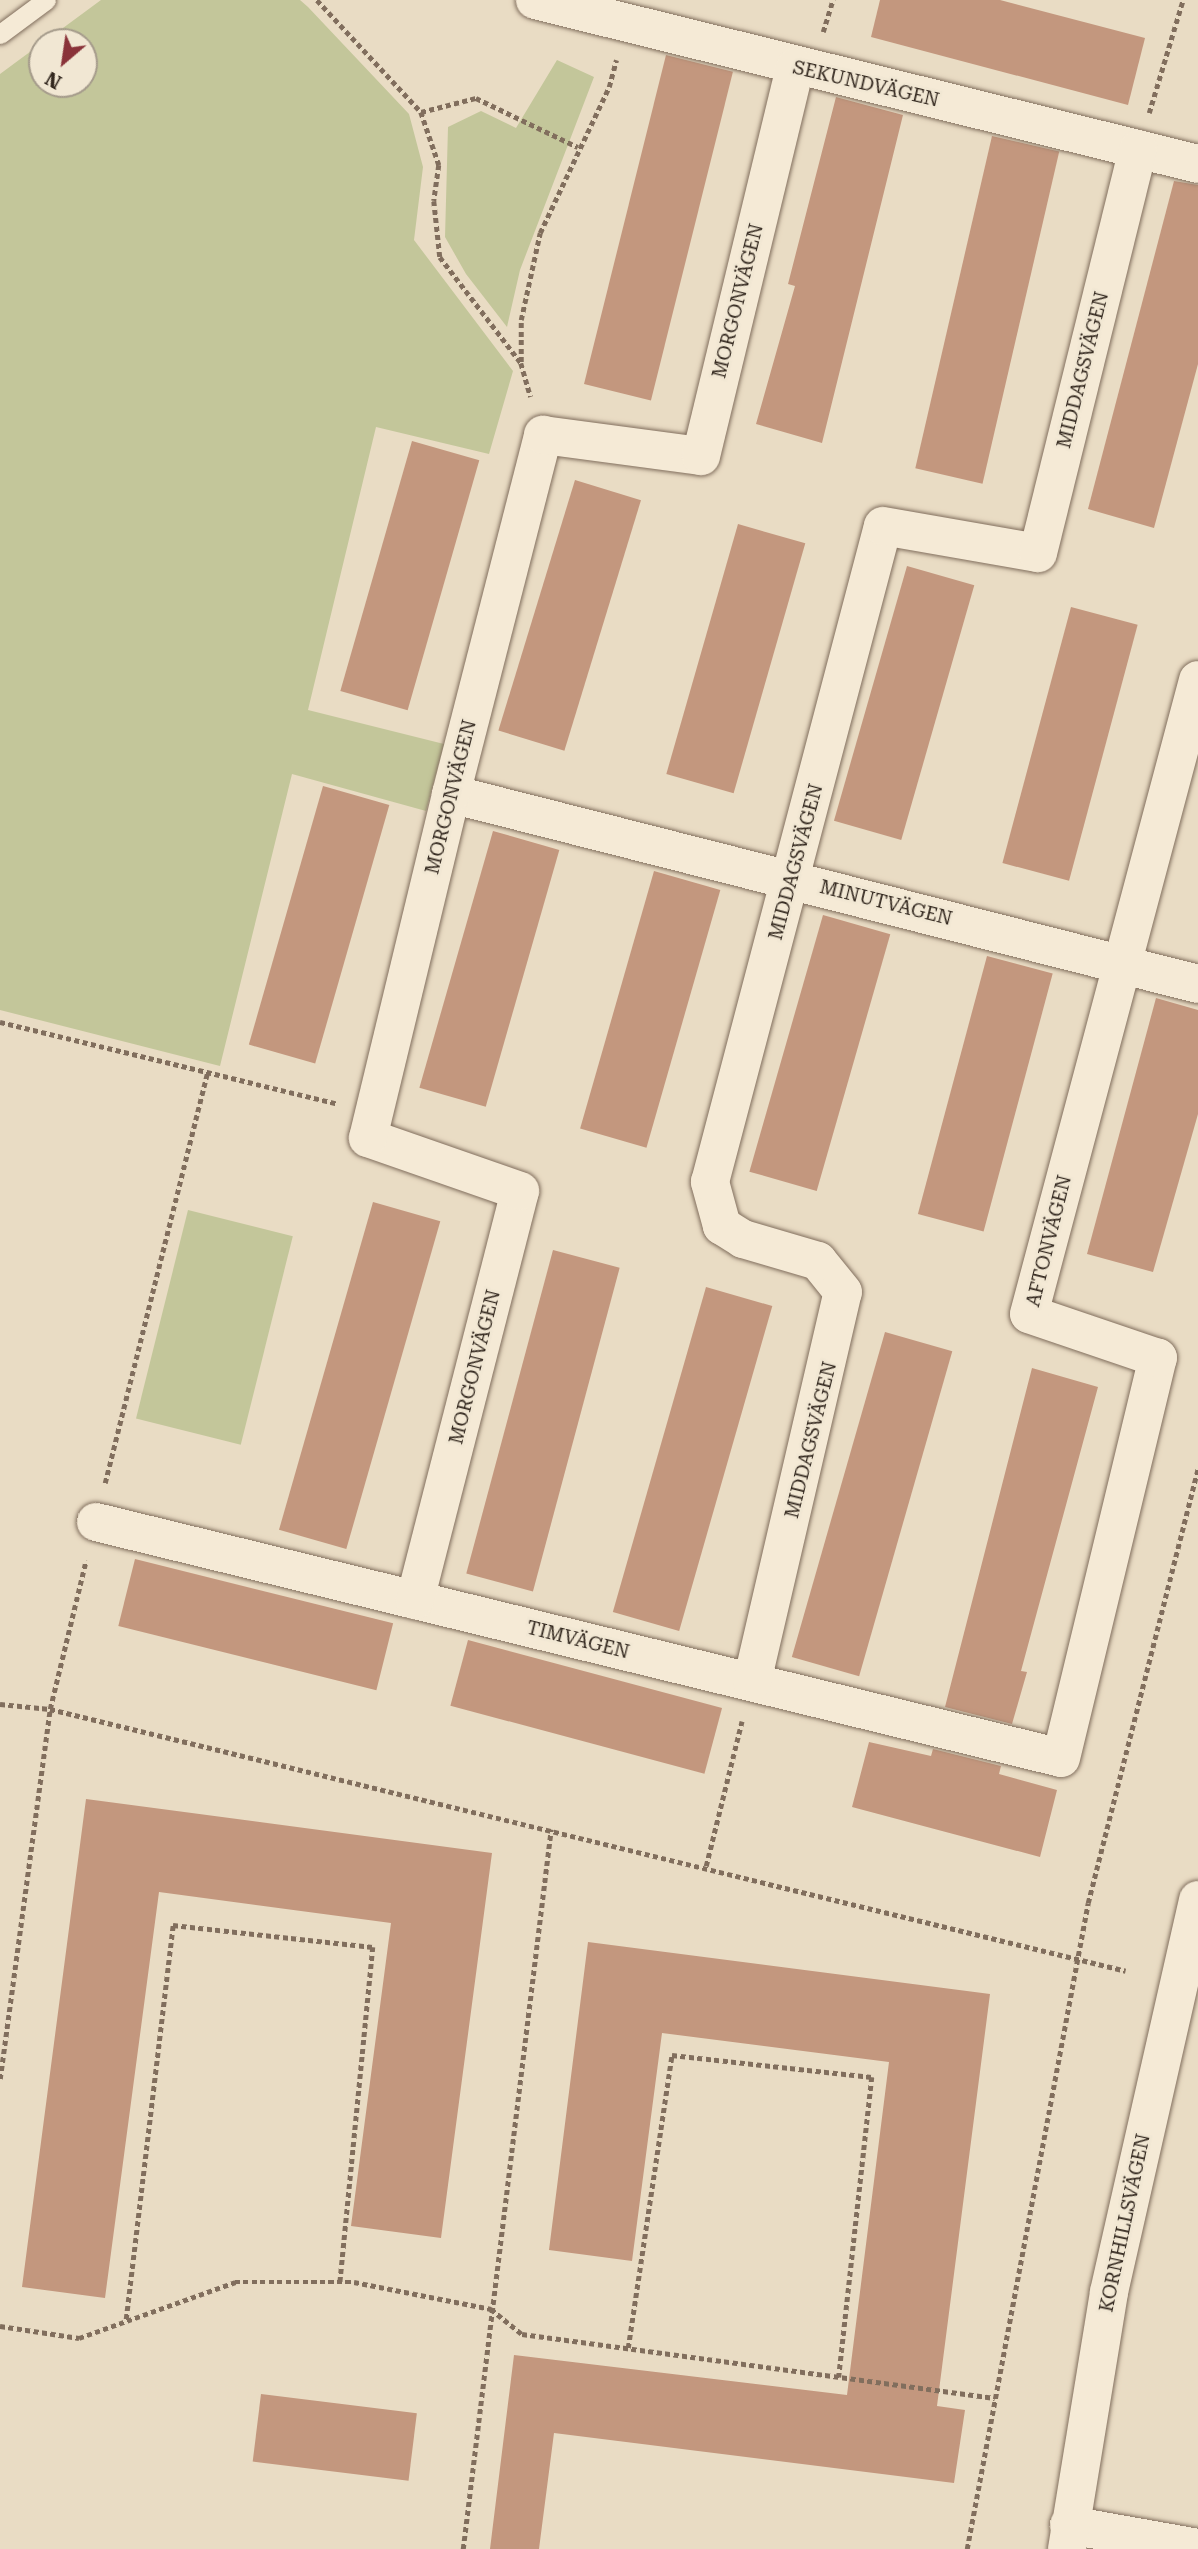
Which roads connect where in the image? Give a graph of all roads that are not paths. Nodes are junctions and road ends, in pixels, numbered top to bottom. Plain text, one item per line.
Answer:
1 (46, 0) edge
2 (535, 0) edge
3 (0, 34) edge
4 (795, 67) junction
5 (1138, 149) junction
6 (1198, 164) edge
7 (1198, 680) edge
8 (451, 794) junction
9 (792, 880) junction
10 (1122, 963) junction
11 (1198, 984) edge
12 (96, 1522) road end
13 (415, 1600) junction
14 (751, 1682) junction
15 (1061, 1758) joint
16 (1198, 1900) edge
17 (1068, 2537) edge
18 (1198, 2548) edge

1 - 3 lane
2 - 4 street, SEKUNDVÄGEN
4 - 5 street, SEKUNDVÄGEN
4 - 8 street, MORGONVÄGEN
5 - 6 street, SEKUNDVÄGEN
5 - 9 street, MIDDAGSVÄGEN
7 - 10 street, AFTONVÄGEN
8 - 9 street, MINUTVÄGEN
8 - 13 street, MORGONVÄGEN
9 - 10 street, MINUTVÄGEN
9 - 14 street, MIDDAGSVÄGEN
10 - 11 street, MINUTVÄGEN
10 - 15 street, AFTONVÄGEN
12 - 13 street, TIMVÄGEN
13 - 14 street, TIMVÄGEN
14 - 15 street, TIMVÄGEN
16 - 17 street, KORNHILLSVÄGEN
17 - 18 street

